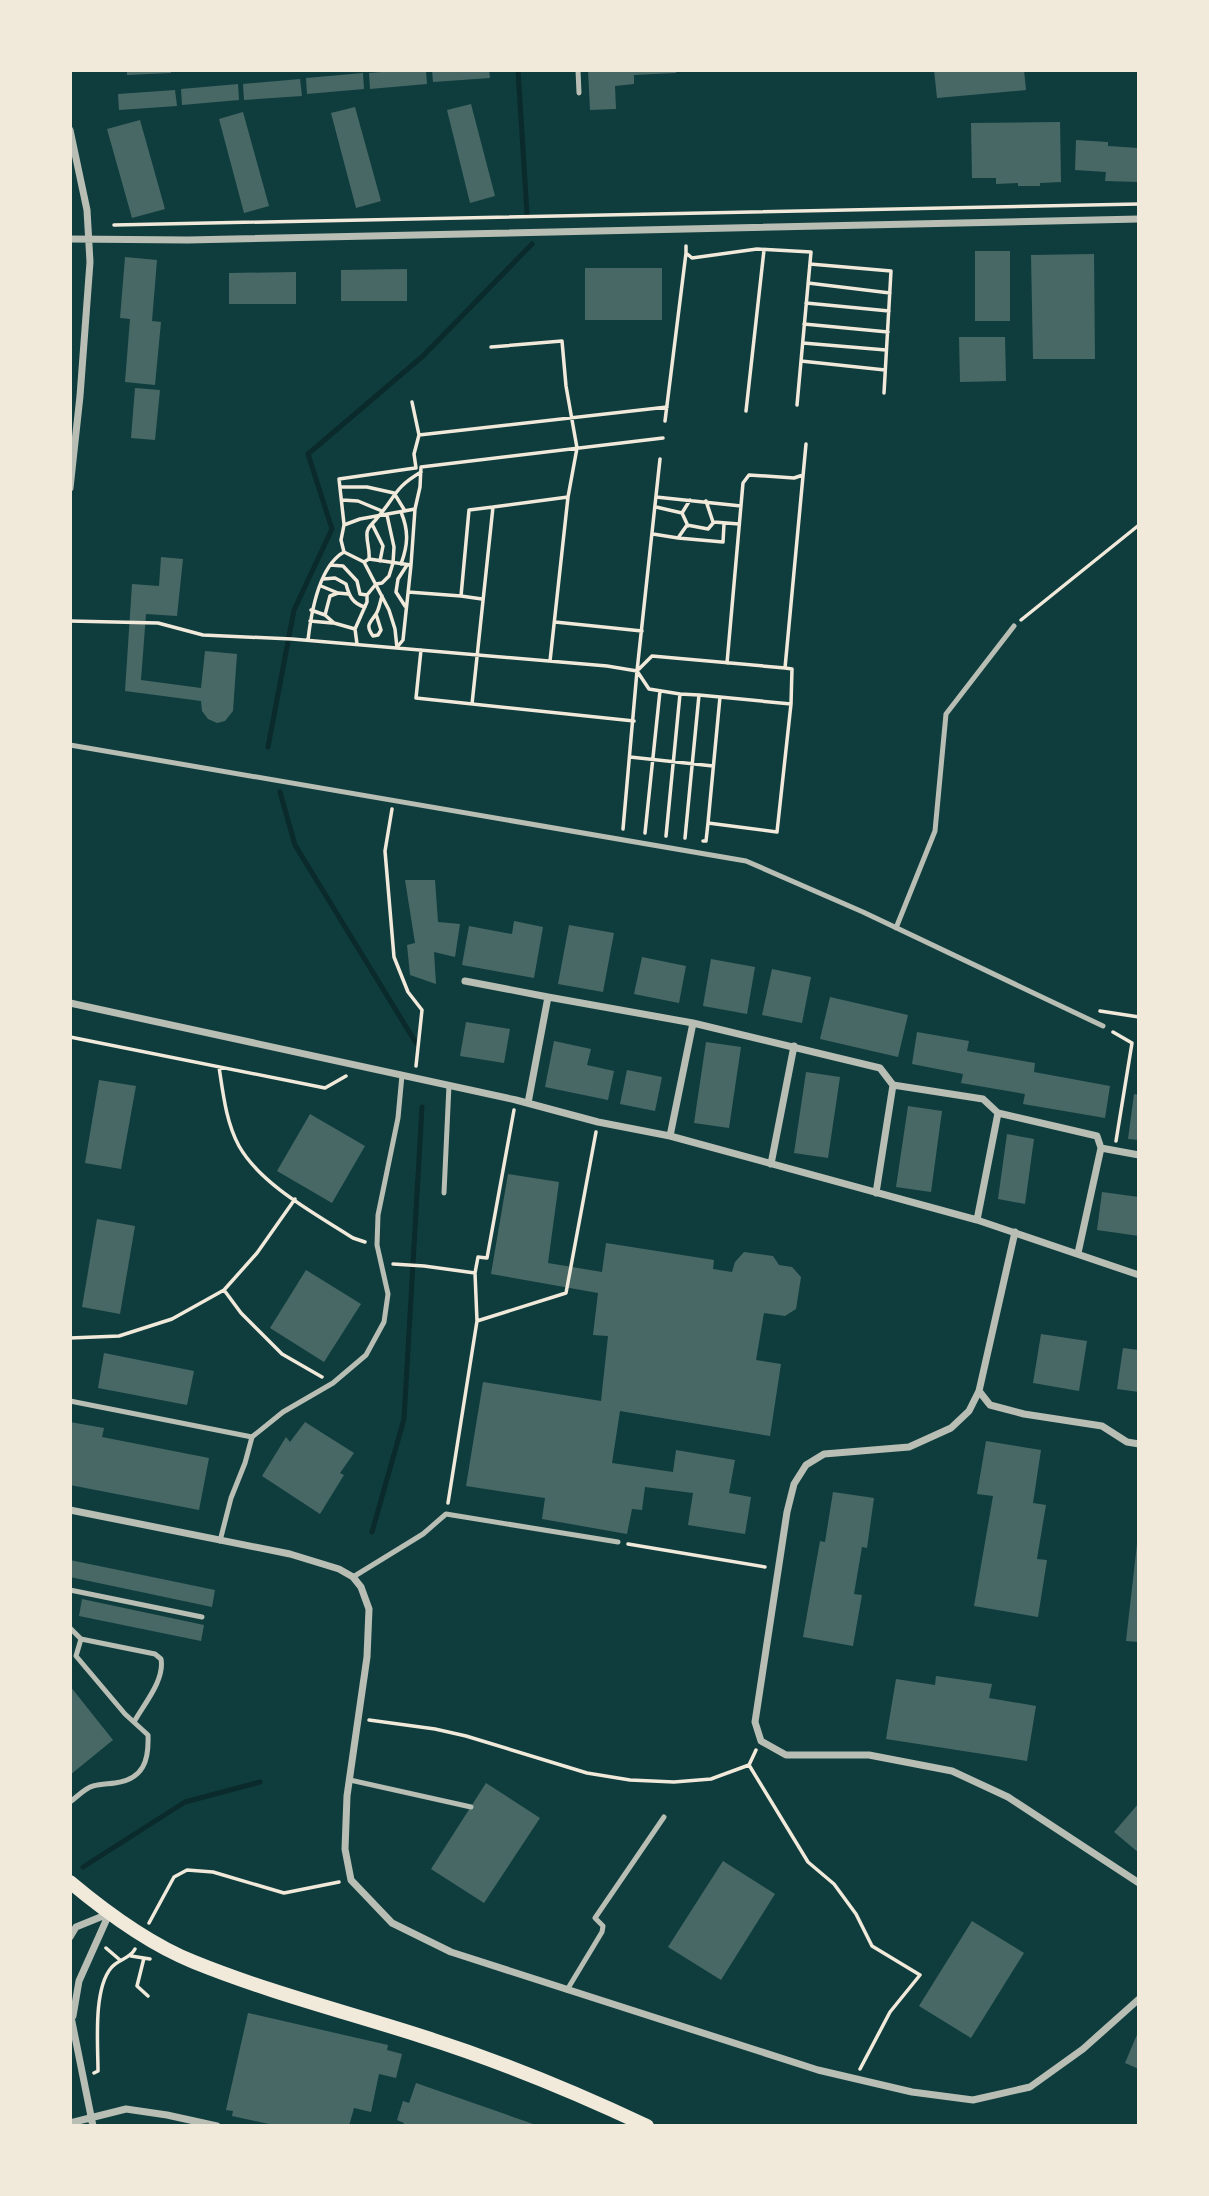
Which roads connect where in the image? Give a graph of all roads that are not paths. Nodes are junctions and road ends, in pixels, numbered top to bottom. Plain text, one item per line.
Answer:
1 (578, 70) edge
2 (579, 93) dead end
3 (70, 130) edge
4 (1139, 219) edge
5 (89, 238) junction
6 (70, 239) edge
7 (70, 396) edge
8 (80, 396) junction
9 (70, 488) edge
10 (1014, 626) road end
11 (70, 745) edge
12 (896, 928) junction
13 (465, 981) dead end
14 (548, 997) junction
15 (70, 1003) edge
16 (693, 1023) junction
17 (1103, 1026) road end
18 (794, 1046) junction
19 (402, 1075) junction
20 (449, 1085) junction
21 (893, 1085) junction
22 (528, 1103) junction
23 (998, 1113) junction
24 (670, 1136) junction
25 (1101, 1148) junction
26 (1139, 1155) edge
27 (771, 1164) junction
28 (444, 1193) dead end
29 (876, 1193) junction
30 (977, 1220) junction
31 (1015, 1232) junction
32 (1079, 1253) junction
33 (1139, 1275) edge
34 (979, 1391) junction
35 (70, 1402) edge
36 (252, 1437) junction
37 (1139, 1444) edge
38 (70, 1510) edge
39 (220, 1541) junction
40 (618, 1542) road end
41 (353, 1577) junction
42 (70, 1590) edge
43 (202, 1617) dead end
44 (70, 1628) edge
45 (81, 1639) junction
46 (134, 1722) junction
47 (350, 1780) junction
48 (70, 1802) edge
49 (471, 1807) dead end
50 (664, 1818) dead end
51 (70, 1882) edge
52 (1139, 1883) edge
53 (109, 1914) junction
54 (70, 1937) edge
55 (567, 1990) junction
56 (1139, 1999) edge
57 (70, 2012) edge
58 (73, 2020) junction
59 (92, 2122) edge
60 (70, 2123) edge
61 (217, 2126) edge
62 (647, 2126) edge

1 - 2 lane
3 - 5 street
4 - 5 street
5 - 6 street
5 - 8 street
7 - 8 street
8 - 9 street
10 - 12 lane
11 - 12 lane
12 - 17 lane
13 - 14 street
14 - 16 street
14 - 22 street
15 - 19 street
16 - 18 street
16 - 24 street
18 - 21 street
18 - 27 street
19 - 20 street
19 - 36 lane
20 - 22 street
20 - 28 lane
21 - 23 street
21 - 29 street
22 - 24 street
23 - 25 street
23 - 30 street
24 - 27 street
25 - 26 street
25 - 32 street
27 - 29 street
29 - 30 street
30 - 31 street
31 - 32 street
31 - 34 street
32 - 33 street
34 - 37 street
34 - 52 street
35 - 36 lane
36 - 39 lane
38 - 39 street
39 - 41 street
40 - 41 lane
41 - 47 street
42 - 43 lane
44 - 45 lane
45 - 46 lane
45 - 46 lane
46 - 48 lane
47 - 49 lane
47 - 55 street
50 - 55 lane
51 - 53 main road
53 - 54 street
53 - 58 street
53 - 62 main road
55 - 56 street
57 - 58 street
58 - 59 street
59 - 60 street
59 - 61 street

